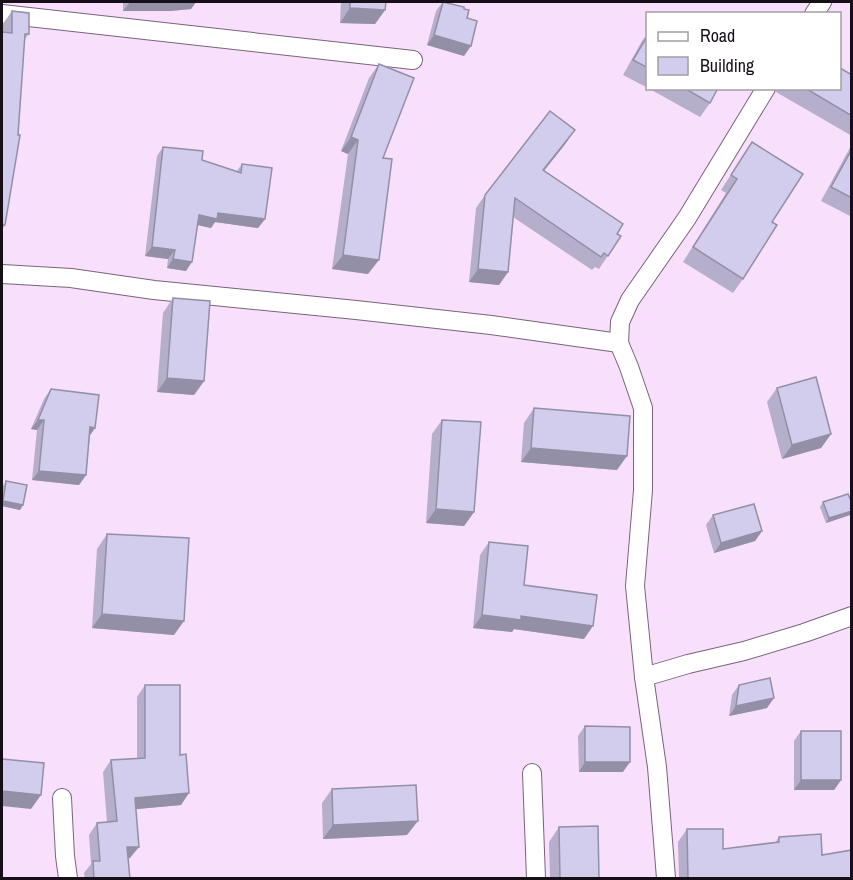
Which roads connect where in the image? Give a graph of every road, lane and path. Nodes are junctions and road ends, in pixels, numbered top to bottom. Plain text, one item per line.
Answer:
1 (2, 14) edge
2 (413, 60) dead end
3 (765, 90) edge
4 (2, 274) edge
5 (620, 343) junction
6 (852, 616) edge
7 (644, 677) junction
8 (532, 773) dead end
9 (62, 798) dead end
10 (68, 879) edge
11 (536, 879) edge
12 (666, 879) edge

1 - 2 street
3 - 5 street
4 - 5 street
5 - 7 street
6 - 7 street
7 - 12 street
8 - 11 street
9 - 10 street

